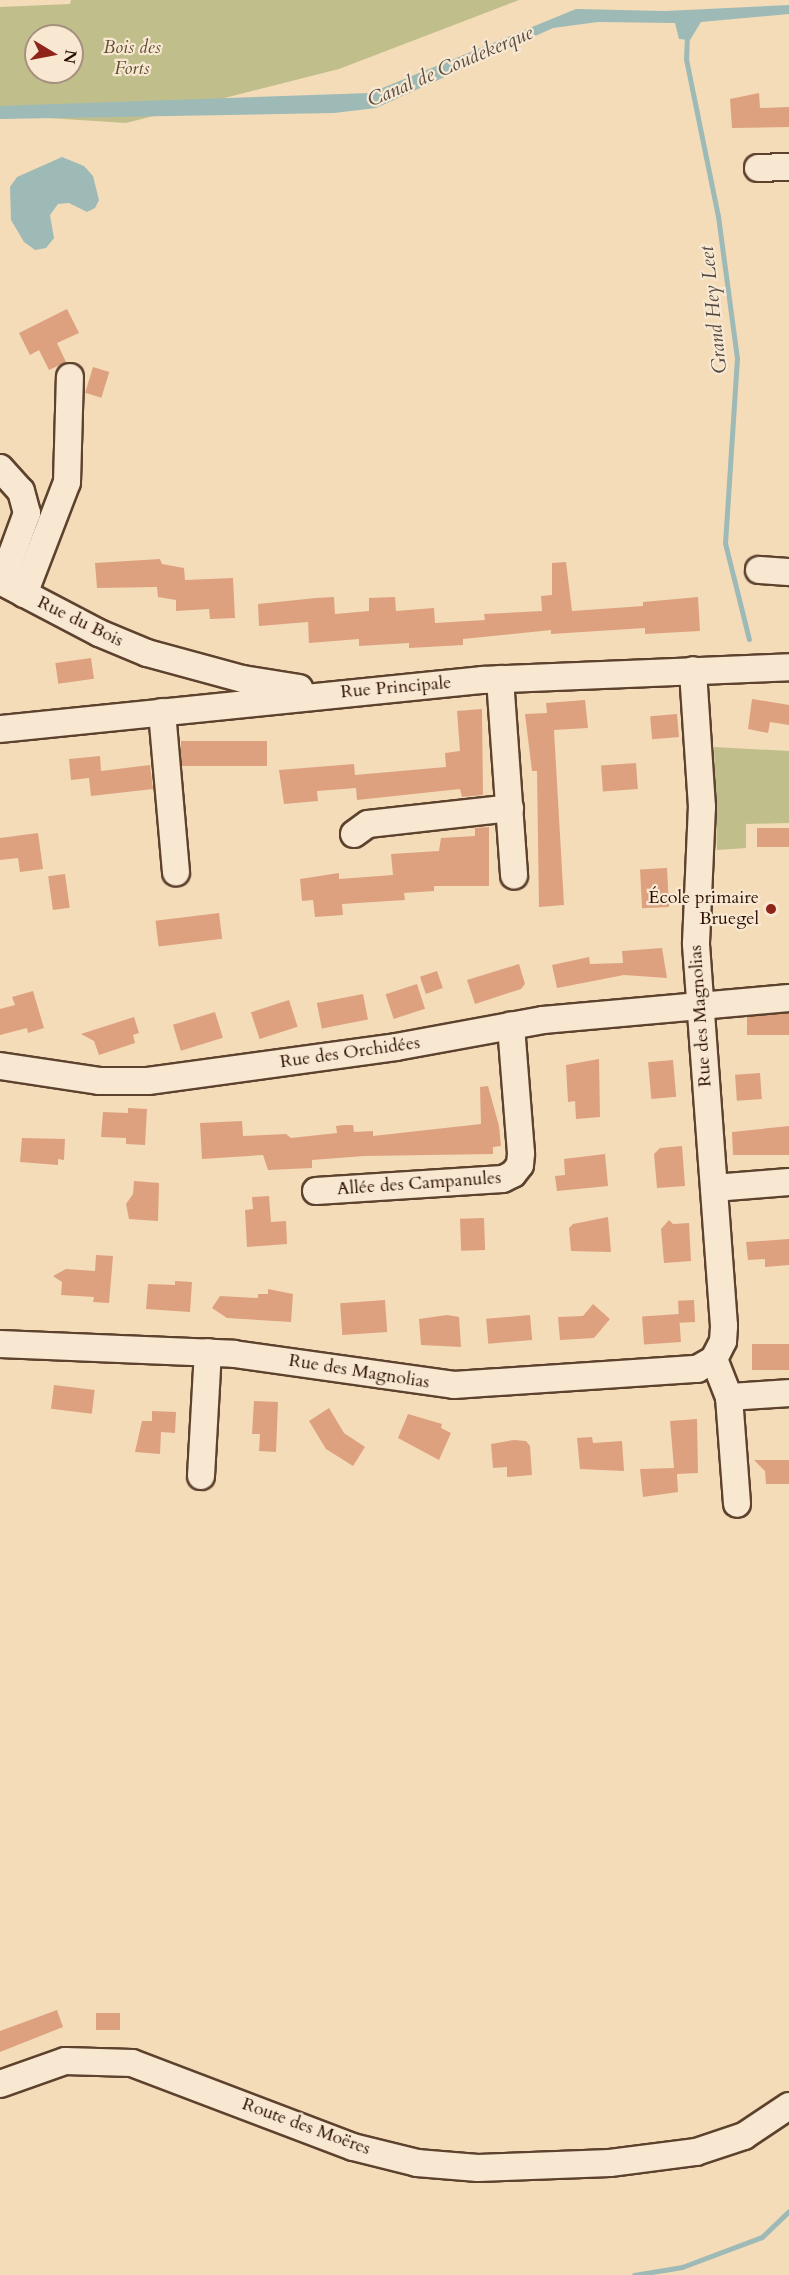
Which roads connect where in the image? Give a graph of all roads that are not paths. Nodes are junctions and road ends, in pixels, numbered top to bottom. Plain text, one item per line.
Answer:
1 (789, 166) edge
2 (758, 168) dead end
3 (70, 377) dead end
4 (0, 468) edge
5 (759, 570) dead end
6 (789, 572) edge
7 (1, 581) edge
8 (24, 594) junction
9 (162, 658) junction
10 (789, 667) edge
11 (207, 670) junction
12 (693, 670) junction
13 (500, 679) junction
14 (347, 693) junction
15 (212, 707) junction
16 (162, 712) junction
17 (2, 729) edge
18 (510, 808) junction
19 (354, 834) dead end
20 (176, 872) dead end
21 (514, 876) dead end
22 (789, 999) edge
23 (700, 1006) junction
24 (511, 1025) junction
25 (0, 1066) edge
26 (789, 1182) edge
27 (714, 1188) junction
28 (316, 1191) dead end
29 (0, 1344) edge
30 (208, 1352) junction
31 (714, 1359) junction
32 (789, 1393) edge
33 (729, 1397) junction
34 (201, 1476) dead end
35 (737, 1504) dead end
36 (0, 2084) edge
37 (789, 2106) edge

1 - 2 street
3 - 8 street
4 - 7 street
5 - 6 street
7 - 8 street, Rue du Bois
8 - 9 street, Rue du Bois
9 - 11 street, Rue du Bois
9 - 15 street, Rue du Bois
10 - 12 street, Rue Principale
11 - 14 street, Rue du Bois
11 - 15 street
12 - 13 street, Rue Principale
12 - 23 street, Rue des Magnolias
13 - 14 street, Rue Principale
13 - 18 street
14 - 15 street, Rue Principale
15 - 16 street, Rue Principale
16 - 17 street, Rue Principale
16 - 20 street
18 - 19 street
18 - 21 street
22 - 23 street, Rue des Orchidées
23 - 24 street, Rue des Orchidées
23 - 27 street, Rue des Magnolias
24 - 25 street, Rue des Orchidées
24 - 28 street, Allée des Campanules
26 - 27 street
27 - 31 street, Rue des Magnolias
29 - 30 street, Rue des Magnolias
30 - 31 street, Rue des Magnolias
30 - 34 street
31 - 33 street
32 - 33 street
33 - 35 street
36 - 37 street, Route des Moëres

